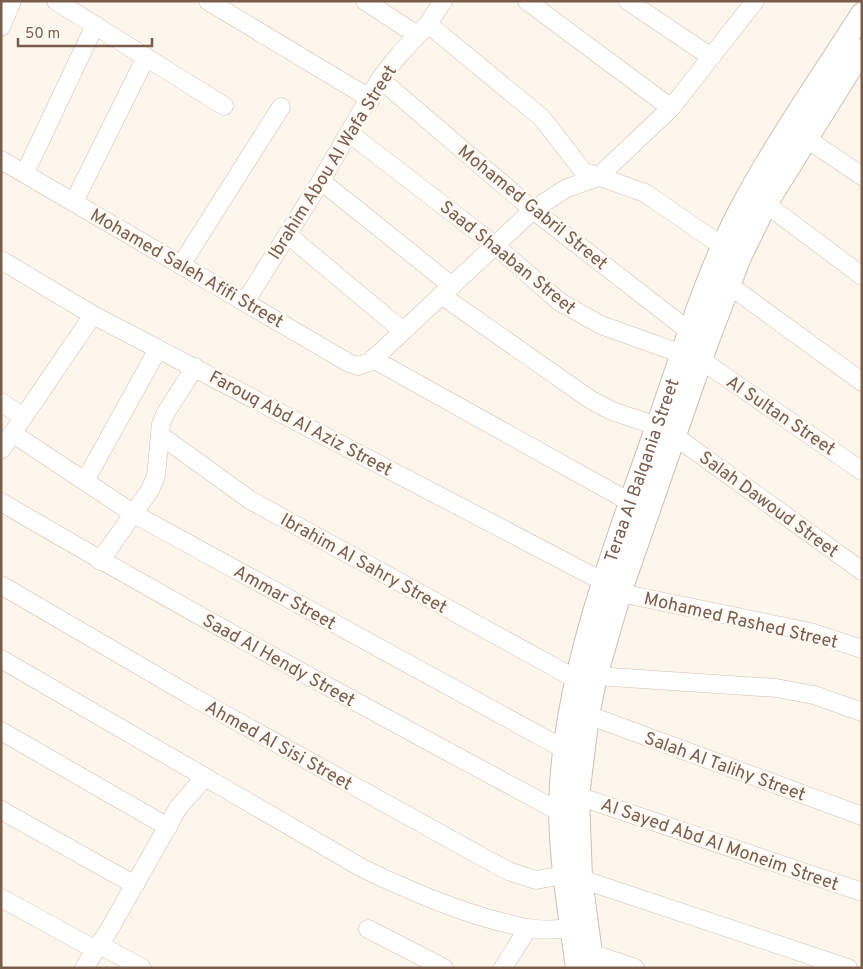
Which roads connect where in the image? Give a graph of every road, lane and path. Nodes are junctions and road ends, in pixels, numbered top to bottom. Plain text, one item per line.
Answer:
1 (56, 1) edge
2 (208, 1) edge
3 (365, 1) edge
4 (443, 1) edge
5 (527, 1) edge
6 (628, 1) edge
7 (752, 2) edge
8 (8, 3) edge
9 (862, 14) edge
10 (95, 25) junction
11 (1, 27) edge
12 (422, 30) junction
13 (146, 57) junction
14 (711, 57) junction
15 (859, 59) edge
16 (380, 80) junction
17 (370, 99) junction
18 (224, 106) dead end
19 (281, 107) dead end
20 (671, 108) junction
21 (349, 133) junction
22 (807, 139) junction
23 (1, 160) edge
24 (24, 174) junction
25 (862, 176) edge
26 (598, 177) junction
27 (321, 182) junction
28 (74, 202) junction
29 (766, 204) junction
30 (533, 210) junction
31 (288, 235) junction
32 (496, 246) junction
33 (722, 246) junction
34 (1, 260) edge
35 (182, 265) junction
36 (862, 276) edge
37 (729, 285) junction
38 (446, 291) junction
39 (245, 302) junction
40 (92, 314) junction
41 (403, 331) junction
42 (689, 331) junction
43 (158, 348) junction
44 (691, 357) junction
45 (373, 359) junction
46 (195, 368) junction
47 (862, 382) edge
48 (1, 402) edge
49 (24, 417) junction
50 (666, 432) junction
51 (12, 433) junction
52 (160, 435) junction
53 (1, 450) edge
54 (862, 470) edge
55 (85, 481) junction
56 (1, 502) edge
57 (630, 502) junction
58 (134, 514) junction
59 (100, 560) junction
60 (862, 571) edge
61 (1, 584) edge
62 (612, 587) junction
63 (862, 649) edge
64 (1, 659) edge
65 (586, 677) junction
66 (862, 712) edge
67 (588, 715) junction
68 (1, 731) edge
69 (564, 750) junction
70 (205, 777) junction
71 (578, 796) junction
72 (1, 810) edge
73 (560, 812) junction
74 (862, 816) edge
75 (168, 827) junction
76 (573, 877) junction
77 (135, 885) junction
78 (862, 892) edge
79 (1, 898) edge
80 (579, 927) junction
81 (528, 928) junction
82 (368, 929) dead end
83 (98, 948) junction
84 (587, 963) edge
85 (84, 968) edge
86 (142, 968) edge
87 (444, 968) edge
88 (504, 968) edge
89 (635, 968) edge
90 (848, 968) edge

1 - 10 street
2 - 17 street
3 - 12 street
4 - 12 street, Ibrahim Abou Al Wafa Street
5 - 20 street
6 - 14 street
7 - 14 street
8 - 11 street
9 - 33 street, Teraa Al Balqania Street
10 - 13 street
10 - 24 street
12 - 16 street, Ibrahim Abou Al Wafa Street
12 - 26 street
13 - 18 street
13 - 28 street
14 - 20 street
15 - 22 street, Teraa Al Balqania Street
16 - 17 street, Ibrahim Abou Al Wafa Street
16 - 30 street, Mohamed Gabril Street
17 - 21 street, Ibrahim Abou Al Wafa Street
19 - 35 street
20 - 26 street
21 - 27 street, Ibrahim Abou Al Wafa Street
21 - 32 street, Saad Shaaban Street
22 - 25 street
22 - 29 street, Teraa Al Balqania Street
23 - 24 street, Mohamed Saleh Afifi Street
24 - 28 street, Mohamed Saleh Afifi Street
26 - 30 street
26 - 33 street
27 - 31 street, Ibrahim Abou Al Wafa Street
27 - 38 street, Salah Dawoud Street
28 - 35 street, Mohamed Saleh Afifi Street
29 - 36 street
29 - 37 street, Teraa Al Balqania Street
30 - 32 street
30 - 42 street, Mohamed Gabril Street
31 - 39 street, Ibrahim Abou Al Wafa Street
31 - 41 street
32 - 38 street
32 - 44 street, Saad Shaaban Street
33 - 42 street, Teraa Al Balqania Street
34 - 40 street, Farouq Abd Al Aziz Street
35 - 39 street, Mohamed Saleh Afifi Street
37 - 44 street, Teraa Al Balqania Street
37 - 47 street
38 - 41 street
38 - 50 street, Salah Dawoud Street
39 - 45 street, Mohamed Saleh Afifi Street
40 - 43 street, Farouq Abd Al Aziz Street
40 - 49 street
41 - 45 street
42 - 44 street, Teraa Al Balqania Street
43 - 46 street, Farouq Abd Al Aziz Street
43 - 55 street
44 - 50 street, Teraa Al Balqania Street
44 - 54 street, Al Sultan Street
45 - 57 street
46 - 52 street
46 - 62 street, Farouq Abd Al Aziz Street
48 - 49 street
49 - 51 street
50 - 57 street, Teraa Al Balqania Street
50 - 60 street, Salah Dawoud Street
50 - 62 street, Teraa Al Balqania Street
51 - 53 street
51 - 55 street, Ammar Street
52 - 58 street
52 - 65 street, Ibrahim Al Sahry Street
55 - 58 street, Ammar Street
56 - 59 street, Saad Al Hendy Street
57 - 62 street, Teraa Al Balqania Street
58 - 59 street
58 - 69 street, Ammar Street
59 - 73 street, Saad Al Hendy Street
61 - 76 street, Ahmed Al Sisi Street
62 - 63 street, Mohamed Rashed Street
62 - 65 street, Teraa Al Balqania Street
64 - 70 street
65 - 66 street
65 - 67 street, Teraa Al Balqania Street
65 - 69 street, Teraa Al Balqania Street
67 - 71 street, Teraa Al Balqania Street
67 - 74 street, Salah Al Talihy Street
68 - 75 street
69 - 73 street, Teraa Al Balqania Street
70 - 75 street
70 - 81 street
71 - 76 street, Teraa Al Balqania Street
71 - 78 street, Al Sayed Abd Al Moneim Street
72 - 77 street
73 - 76 street, Teraa Al Balqania Street
75 - 77 street
76 - 80 street, Teraa Al Balqania Street
76 - 90 street
77 - 83 street
79 - 83 street
80 - 81 street
80 - 84 street, Teraa Al Balqania Street
81 - 88 street
82 - 87 street
83 - 85 street
83 - 86 street
84 - 89 street

